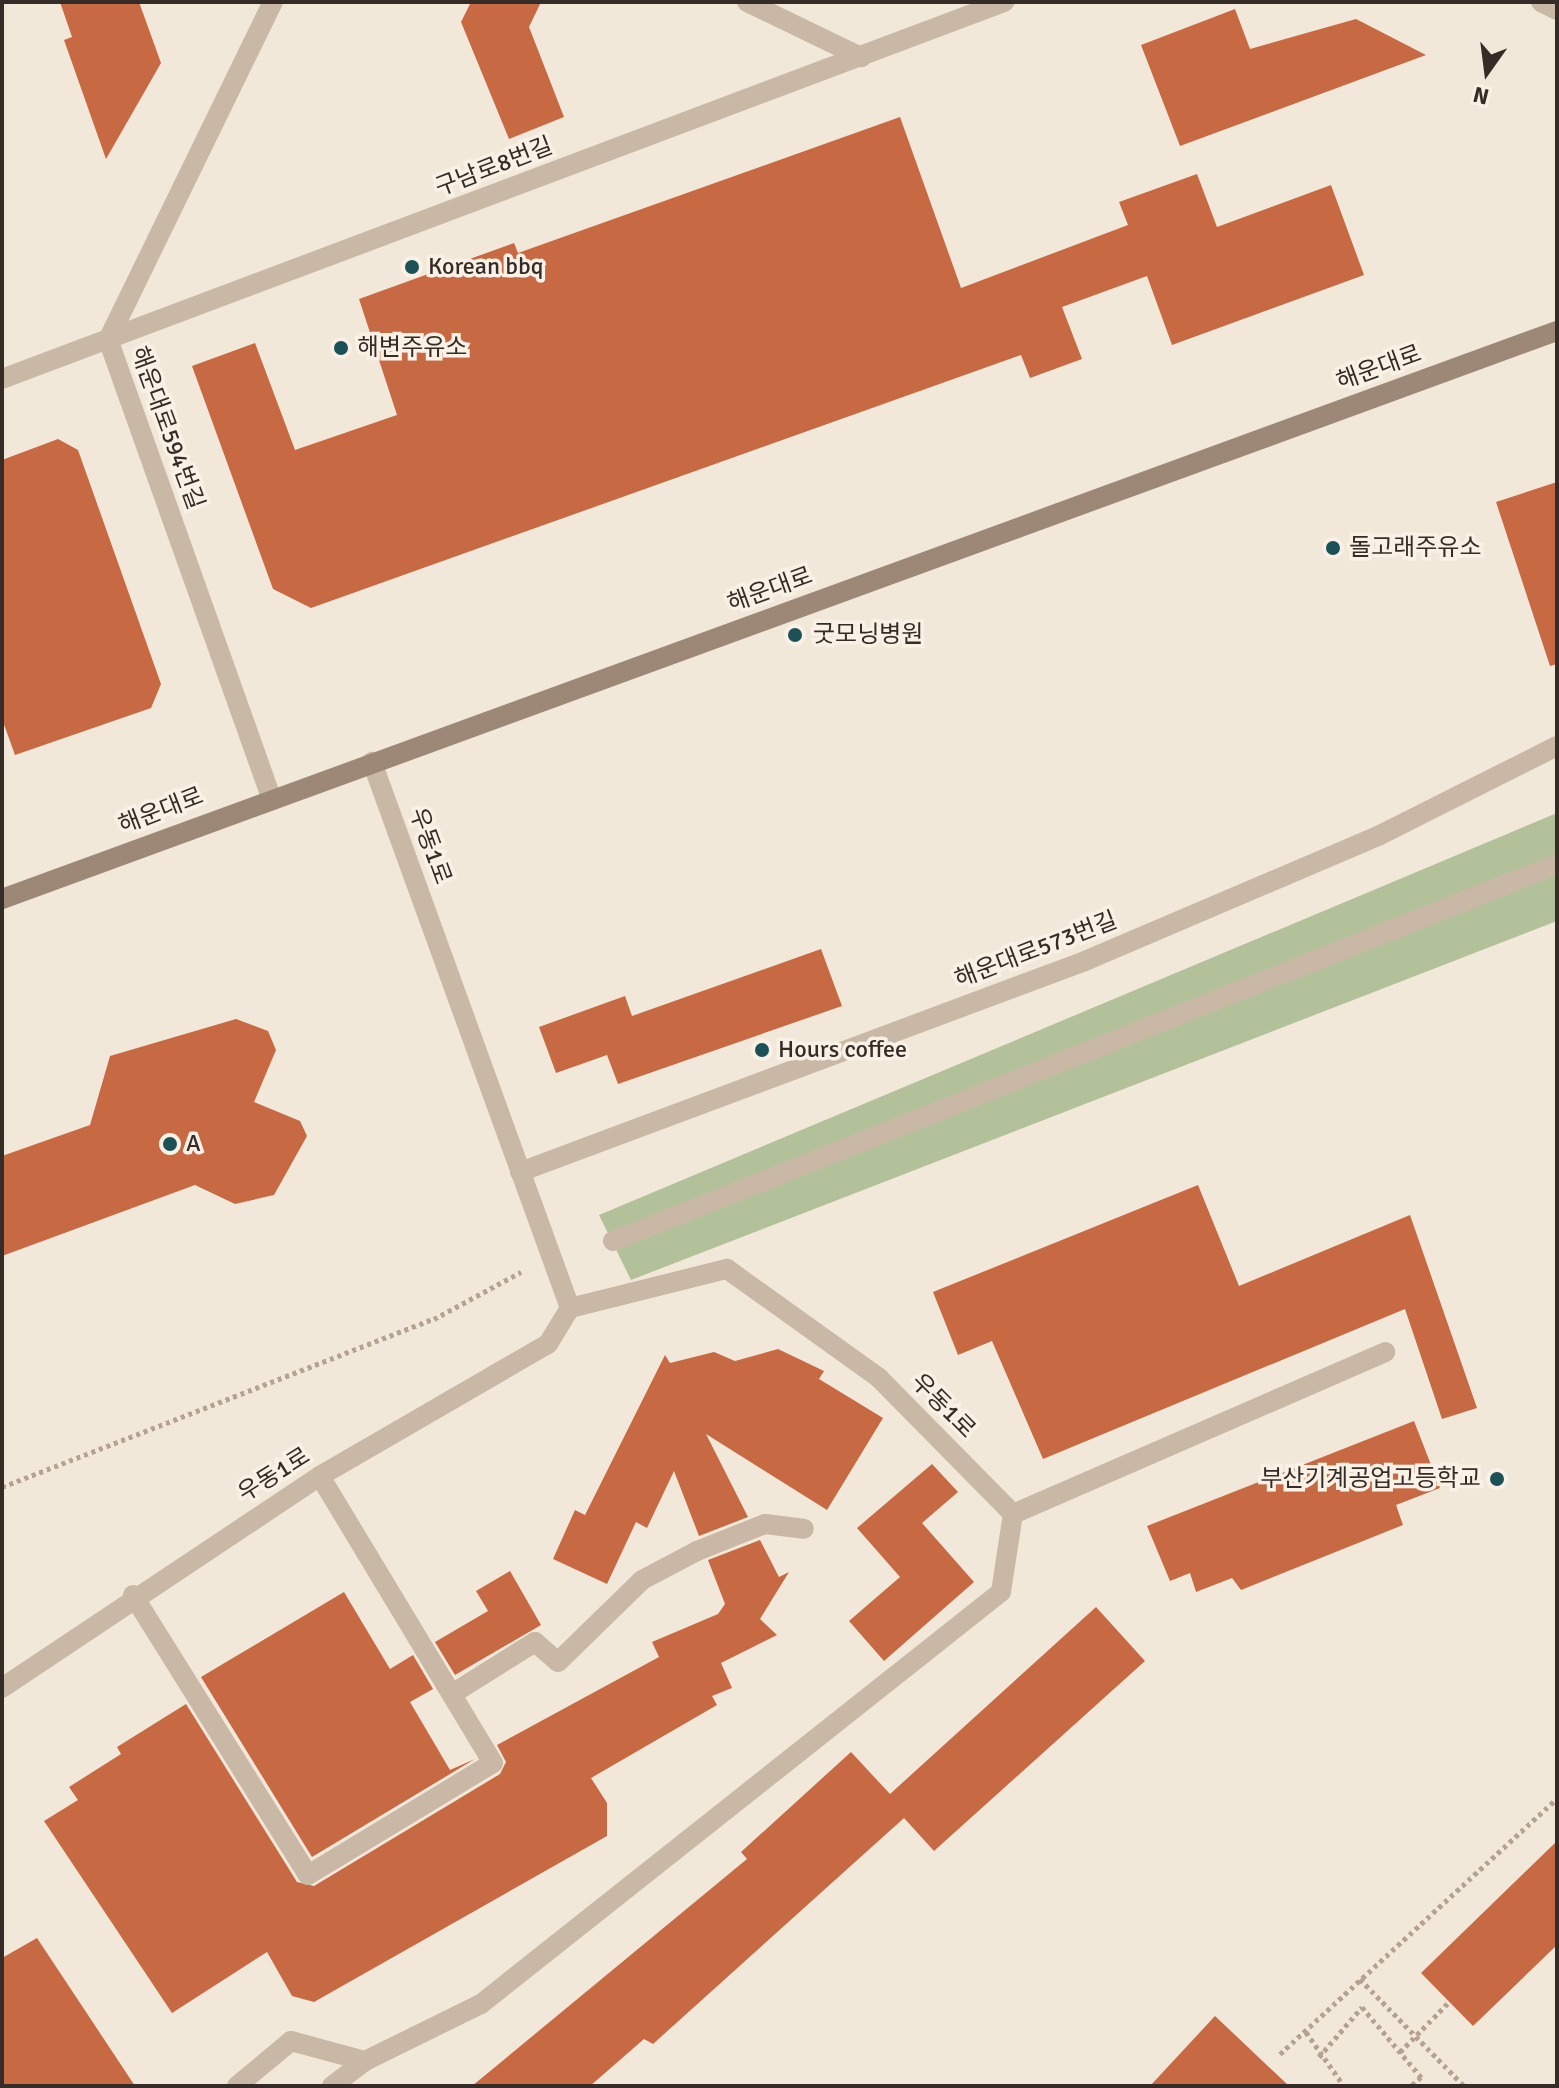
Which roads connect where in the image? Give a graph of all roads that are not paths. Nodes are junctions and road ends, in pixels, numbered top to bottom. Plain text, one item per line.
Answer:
1 (273, 2) edge
2 (747, 2) edge
3 (1004, 2) edge
4 (1541, 2) edge
5 (1557, 10) edge
6 (861, 57) junction
7 (1557, 331) edge
8 (108, 340) junction
9 (2, 379) edge
10 (1557, 746) edge
11 (372, 762) junction
12 (271, 797) junction
13 (1557, 864) edge
14 (2, 899) edge
15 (520, 1172) junction
16 (613, 1241) dead end
17 (570, 1308) junction
18 (1385, 1352) dead end
19 (320, 1476) junction
20 (1013, 1514) junction
21 (804, 1529) dead end
22 (133, 1595) junction
23 (2, 1688) edge
24 (452, 1694) junction
25 (365, 2061) junction
26 (237, 2086) edge
27 (332, 2086) edge

1 - 8 street, 해운대로594번길
2 - 6 street
3 - 6 street, 구남로8번길
4 - 5 street
6 - 8 street, 구남로8번길
7 - 11 main road, 해운대로
8 - 9 street, 구남로8번길
8 - 12 street, 해운대로594번길
10 - 15 street, 해운대로573번길
11 - 12 main road, 해운대로
11 - 15 street, 우동1로
12 - 14 main road, 해운대로
13 - 16 street
15 - 17 street, 우동1로
17 - 19 street, 우동1로
17 - 20 street, 우동1로
18 - 20 street
19 - 22 street, 우동1로
19 - 24 street
20 - 25 street
21 - 24 street
22 - 23 street, 우동1로
22 - 24 street
25 - 26 street
25 - 27 street

